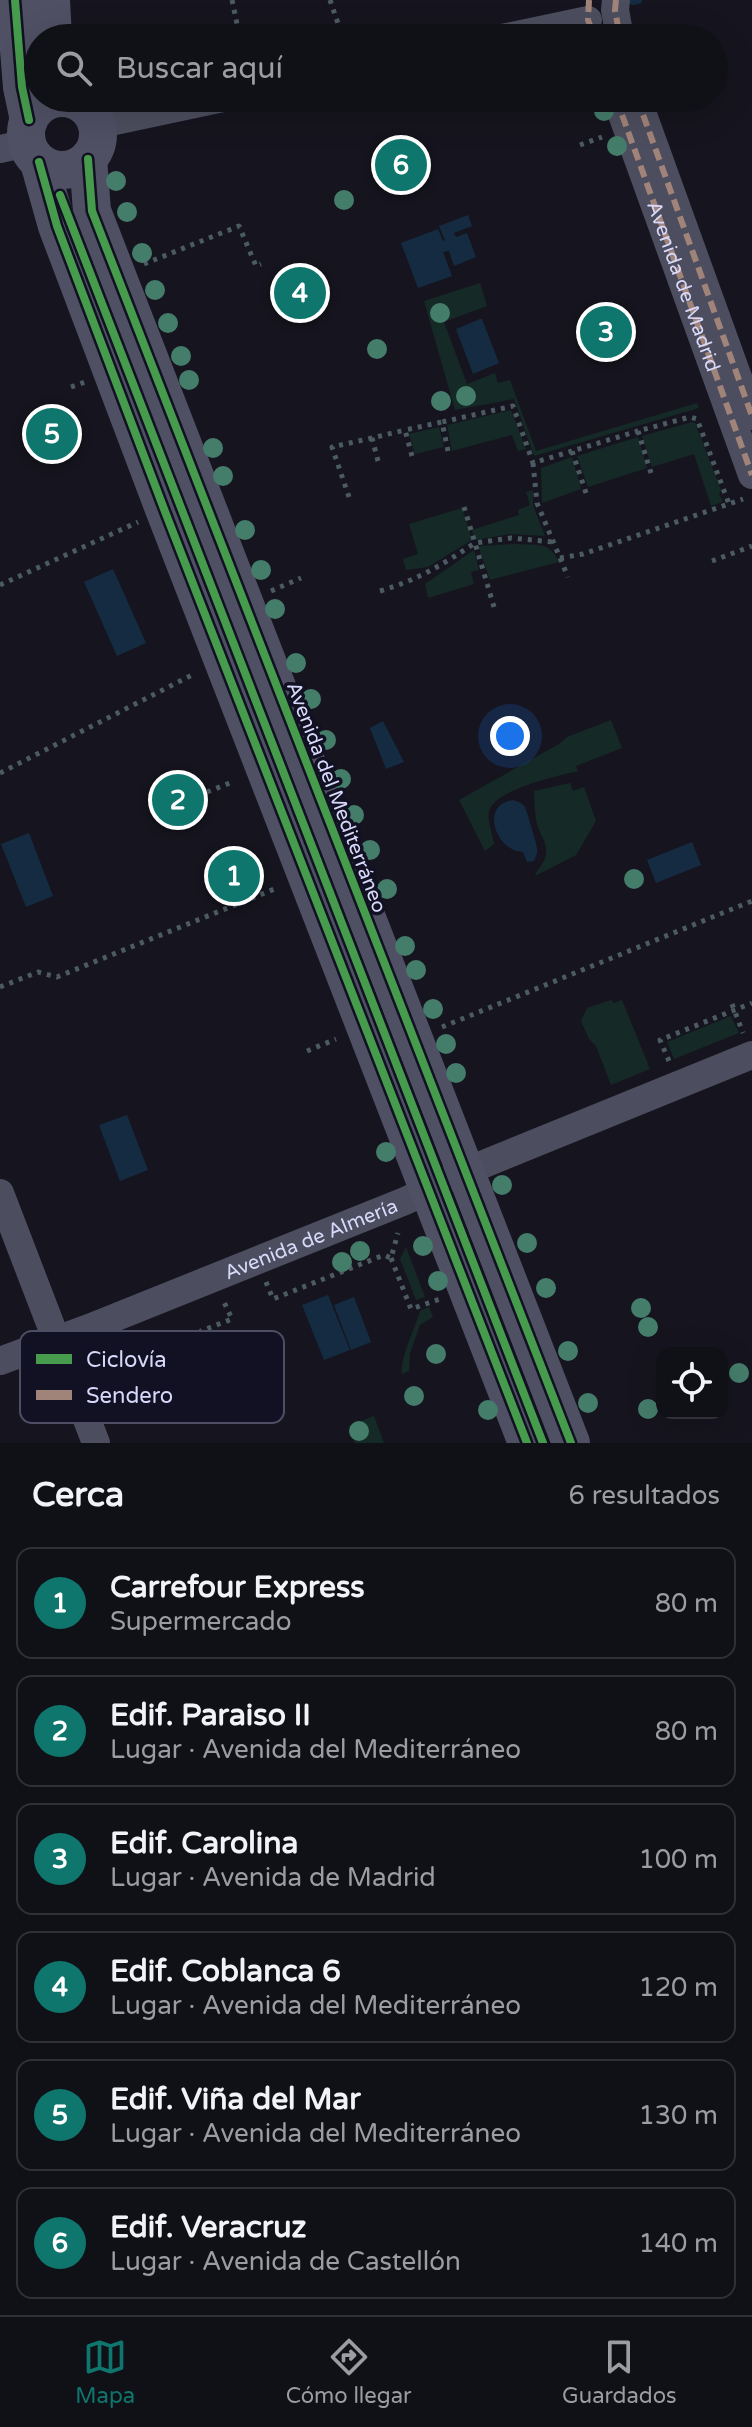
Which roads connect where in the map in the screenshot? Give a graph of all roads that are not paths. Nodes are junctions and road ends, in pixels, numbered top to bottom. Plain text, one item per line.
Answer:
1 (15, 0) edge
2 (51, 0) edge
3 (616, 0) edge
4 (591, 19) edge
5 (52, 24) edge
6 (568, 24) edge
7 (618, 24) edge
8 (38, 112) edge
9 (89, 112) edge
10 (181, 112) edge
11 (621, 112) edge
12 (642, 112) edge
13 (92, 142) junction
14 (24, 143) edge
15 (752, 416) edge
16 (752, 475) edge
17 (752, 1055) edge
18 (464, 1172) junction
19 (429, 1190) junction
20 (0, 1193) edge
21 (53, 1331) edge
22 (80, 1331) edge
23 (20, 1353) edge
24 (0, 1361) edge
25 (88, 1423) edge
26 (96, 1443) edge
27 (527, 1443) edge
28 (571, 1443) edge

1 - 14 street
2 - 5 street
3 - 7 street
4 - 6 street
8 - 14 street
9 - 13 street
10 - 13 street
11 - 16 street, Avenida de Madrid
12 - 15 street
13 - 14 street
13 - 18 street, Avenida del Mediterráneo
14 - 19 street
17 - 18 street, Avenida de Almería
18 - 19 street, Avenida de Almería
18 - 28 street, Avenida del Mediterráneo
19 - 22 street, Avenida de Almería
19 - 27 street
20 - 21 street
23 - 24 street, Avenida de Almería
25 - 26 street

